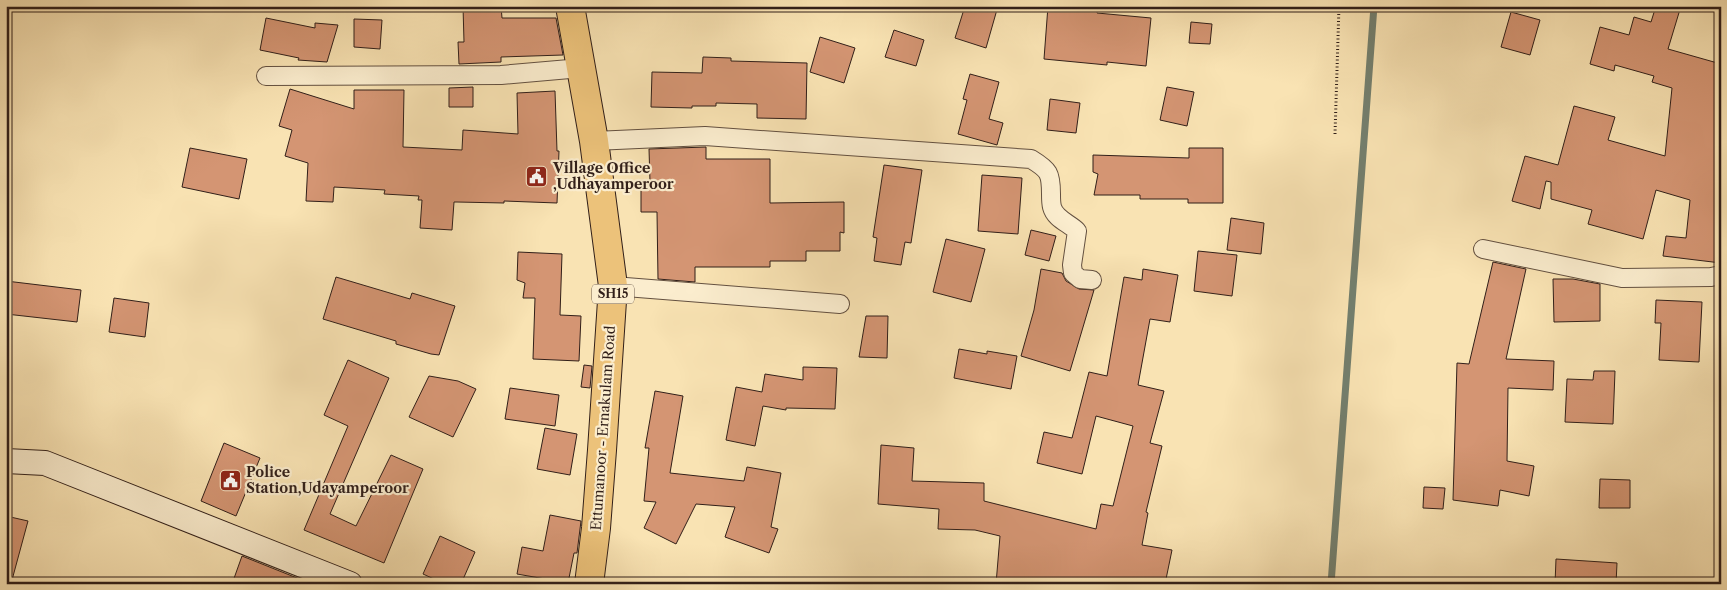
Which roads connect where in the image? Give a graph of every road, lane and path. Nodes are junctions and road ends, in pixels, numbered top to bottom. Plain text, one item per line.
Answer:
1 (570, 6) edge
2 (1339, 6) edge
3 (581, 68) junction
4 (266, 76) dead end
5 (1335, 134) dead end
6 (594, 141) junction
7 (1483, 249) dead end
8 (1721, 275) edge
9 (1092, 280) dead end
10 (613, 286) junction
11 (840, 304) dead end
12 (6, 461) edge
13 (350, 584) edge
14 (589, 584) edge

1 - 3 main road, Ettumanoor - Ernakulam Road / SH15
2 - 5 path
3 - 4 street
3 - 6 main road, Ettumanoor - Ernakulam Road / SH15
6 - 9 street
6 - 10 main road, Ettumanoor - Ernakulam Road / SH15
7 - 8 street
10 - 11 street
10 - 14 main road, Ettumanoor - Ernakulam Road / SH15
12 - 13 street

